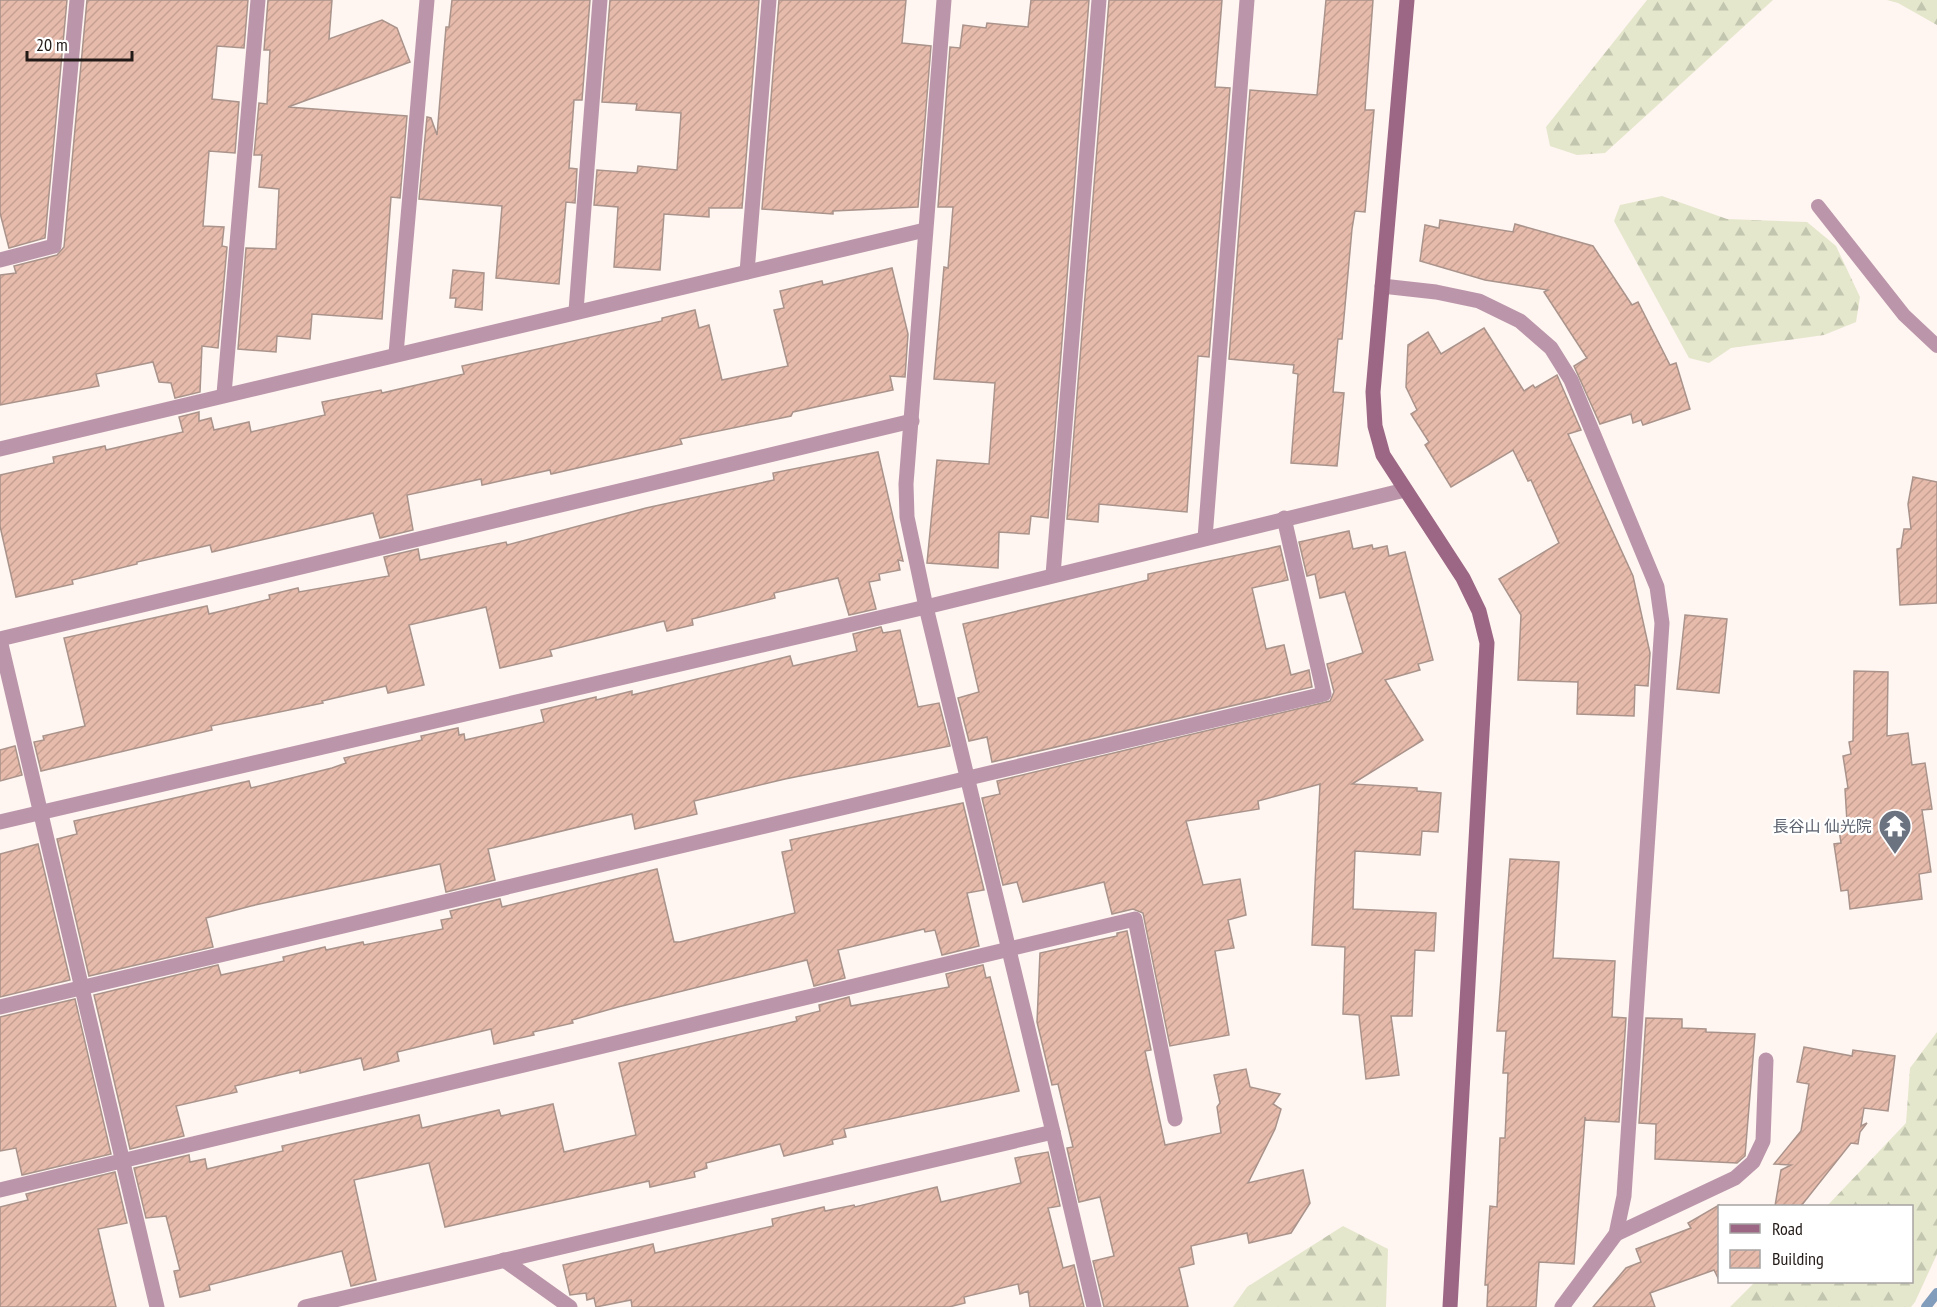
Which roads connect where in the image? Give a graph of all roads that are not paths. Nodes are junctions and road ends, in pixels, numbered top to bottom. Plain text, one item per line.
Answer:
1 (77, 0) edge
2 (258, 0) edge
3 (427, 0) edge
4 (600, 0) edge
5 (769, 0) edge
6 (944, 0) edge
7 (1099, 0) edge
8 (1247, 0) edge
9 (1407, 0) edge
10 (1818, 206) dead end
11 (925, 230) junction
12 (0, 260) edge
13 (747, 272) junction
14 (1382, 286) junction
15 (576, 311) junction
16 (1937, 346) edge
17 (396, 354) junction
18 (224, 394) junction
19 (912, 421) junction
20 (0, 449) edge
21 (1405, 490) junction
22 (1284, 518) junction
23 (1205, 538) junction
24 (1053, 575) junction
25 (926, 607) junction
26 (0, 639) edge
27 (967, 780) junction
28 (40, 812) junction
29 (0, 822) edge
30 (1008, 950) junction
31 (82, 988) junction
32 (0, 1007) edge
33 (1766, 1060) dead end
34 (1175, 1119) dead end
35 (1053, 1132) junction
36 (122, 1161) junction
37 (0, 1190) edge
38 (1616, 1234) junction
39 (504, 1260) junction
40 (157, 1307) edge
41 (305, 1307) edge
42 (570, 1307) edge
43 (1094, 1307) edge
44 (1450, 1307) edge
45 (1562, 1307) edge

1 - 12 street
2 - 18 street
3 - 17 street
4 - 15 street
5 - 13 street
6 - 11 street
7 - 24 street
8 - 23 street
9 - 14 street
10 - 16 lane
11 - 13 street
11 - 19 street
13 - 15 street
14 - 21 street
14 - 38 street
15 - 17 street
17 - 18 street
18 - 20 street
19 - 25 street
19 - 26 street
21 - 22 street
21 - 44 street
22 - 23 street
22 - 27 street
23 - 24 street
24 - 25 street
25 - 27 street
25 - 28 street
26 - 28 street
27 - 30 street
27 - 31 street
28 - 29 street
28 - 31 street
30 - 34 street
30 - 35 street
30 - 36 street
31 - 32 street
31 - 36 street
33 - 38 street
35 - 39 street
35 - 43 street
36 - 37 street
36 - 40 street
38 - 45 street
39 - 41 street
39 - 42 street

